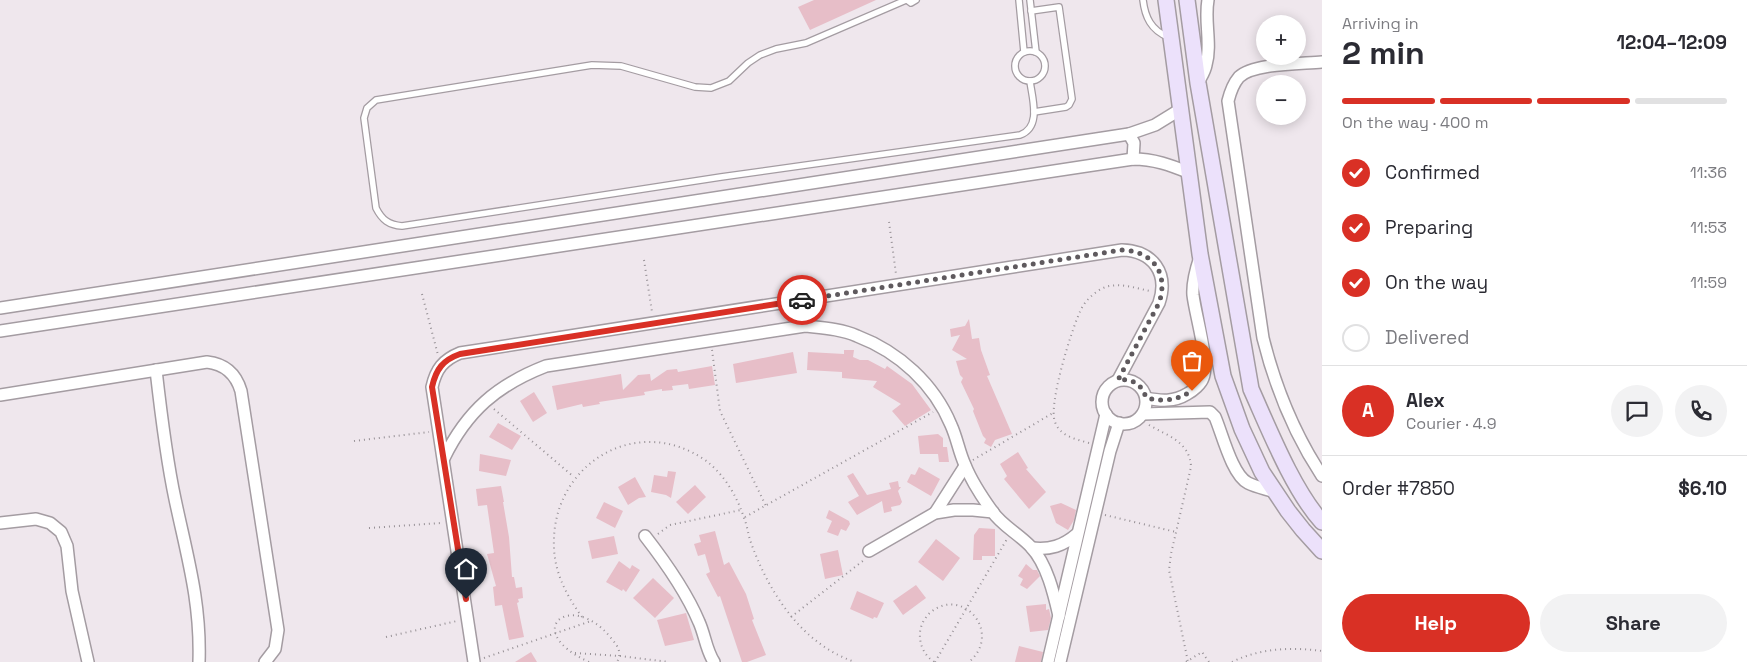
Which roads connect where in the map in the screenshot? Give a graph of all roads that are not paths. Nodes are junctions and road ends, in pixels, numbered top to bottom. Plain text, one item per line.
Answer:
1 (906, 0) edge
2 (916, 0) edge
3 (1019, 0) edge
4 (1030, 0) edge
5 (1143, 0) edge
6 (1166, 0) edge
7 (1187, 0) edge
8 (1208, 0) edge
9 (1031, 11) junction
10 (1171, 37) junction
11 (1024, 52) junction
12 (1036, 52) junction
13 (1322, 62) edge
14 (1030, 81) junction
15 (1198, 83) junction
16 (1202, 106) junction
17 (1181, 109) junction
18 (1034, 112) junction
19 (1129, 134) junction
20 (1133, 158) junction
21 (1190, 173) junction
22 (1200, 254) junction
23 (0, 308) edge
24 (0, 331) edge
25 (156, 370) junction
26 (1118, 380) junction
27 (0, 395) edge
28 (1146, 398) junction
29 (1106, 414) junction
30 (1140, 417) junction
31 (1119, 423) junction
32 (444, 458) junction
33 (965, 466) junction
34 (1322, 476) edge
35 (1275, 492) junction
36 (993, 512) junction
37 (935, 513) junction
38 (1322, 522) edge
39 (0, 524) edge
40 (1077, 534) junction
41 (648, 540) road end
42 (1032, 548) junction
43 (872, 549) road end
44 (1322, 551) edge
45 (1059, 616) junction
46 (476, 660) edge
47 (710, 660) edge
48 (88, 662) edge
49 (199, 662) edge
50 (265, 662) edge
51 (1048, 662) edge
52 (1060, 662) edge

1 - 2 lane
1 - 18 lane
3 - 11 lane
4 - 9 lane
5 - 10 lane
6 - 10 street
7 - 15 street
8 - 15 street
9 - 12 lane
9 - 18 lane
10 - 17 street
11 - 12 lane
11 - 14 lane
12 - 14 lane
13 - 34 street
14 - 18 lane
15 - 16 street
16 - 17 street
16 - 38 street
17 - 19 street
17 - 21 street
19 - 20 street
19 - 23 street
20 - 21 street
20 - 24 street
21 - 22 street
22 - 28 street
22 - 35 street
25 - 27 street
25 - 49 street
25 - 50 street
26 - 28 street
26 - 29 street
26 - 32 street
28 - 30 street
29 - 31 street
29 - 40 street
30 - 31 street
30 - 35 street
31 - 52 street
32 - 33 street
32 - 46 street
33 - 36 street
33 - 37 street
35 - 44 street
36 - 37 street
36 - 42 street
37 - 43 street
39 - 48 street
40 - 42 street
40 - 45 street
41 - 47 street
42 - 45 street
45 - 51 street

